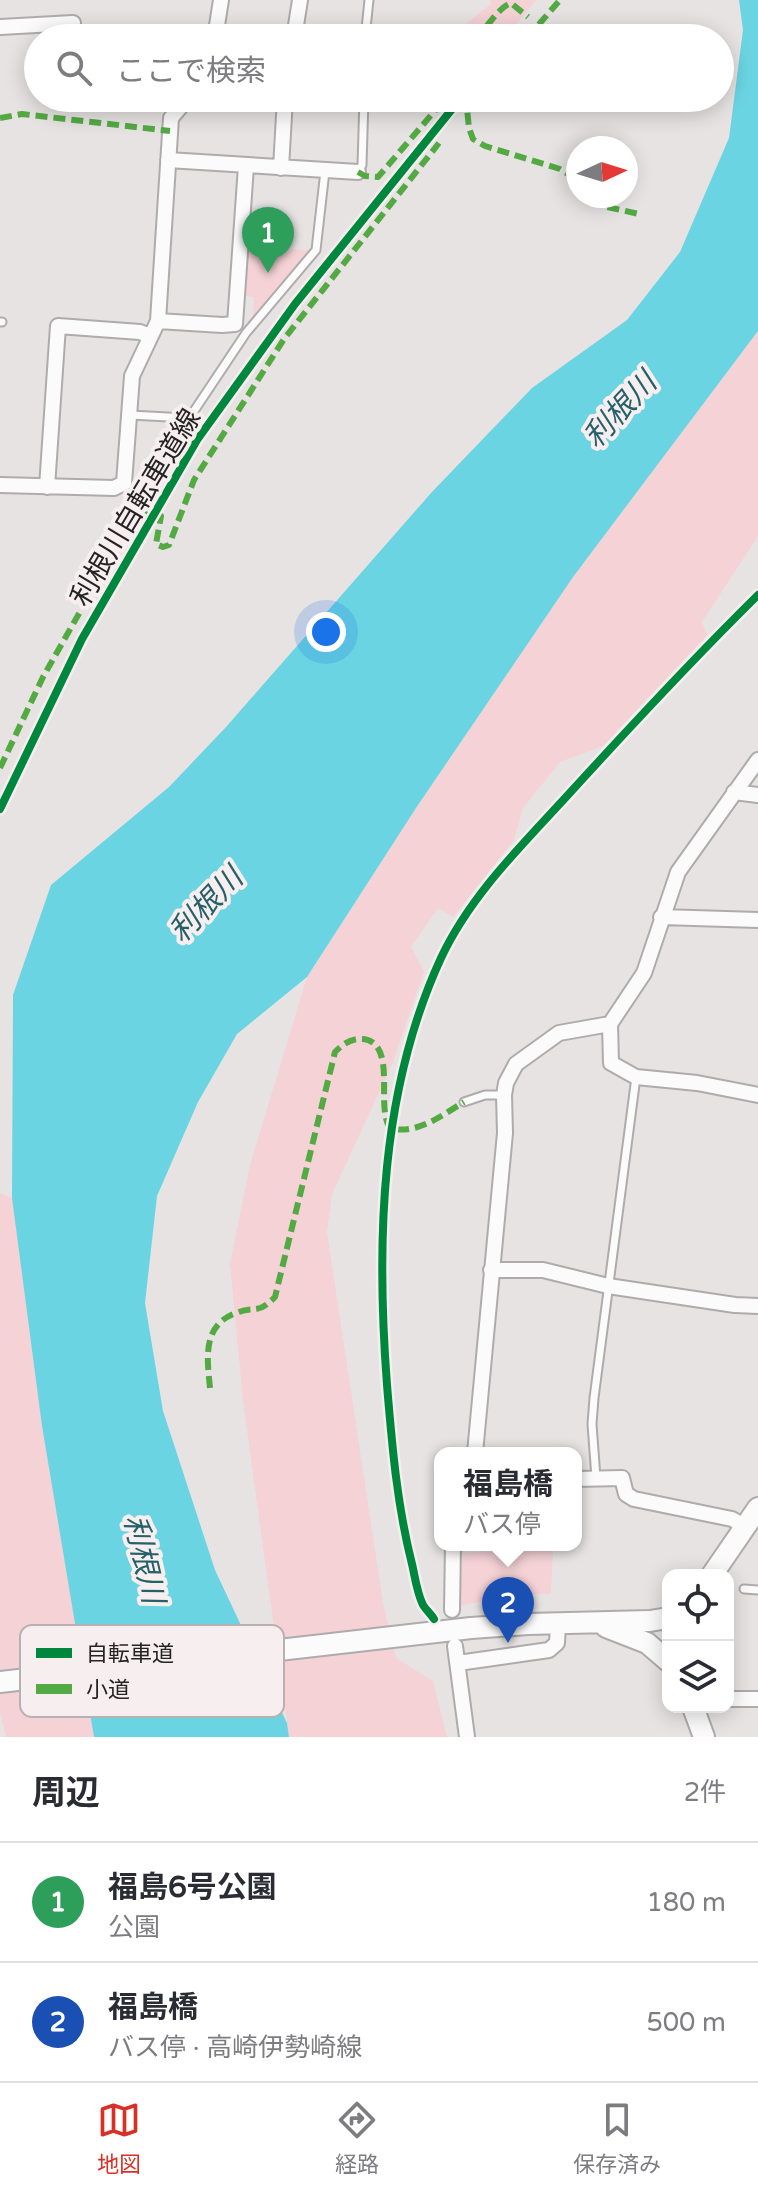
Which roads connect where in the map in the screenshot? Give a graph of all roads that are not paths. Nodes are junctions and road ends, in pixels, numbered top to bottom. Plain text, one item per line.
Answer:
1 (221, 0) edge
2 (300, 0) edge
3 (369, 0) edge
4 (73, 23) dead end
5 (55, 24) edge
6 (217, 24) edge
7 (296, 24) edge
8 (366, 24) edge
9 (24, 26) edge
10 (0, 27) edge
11 (176, 112) edge
12 (284, 112) edge
13 (364, 112) edge
14 (168, 160) junction
15 (246, 166) junction
16 (281, 168) junction
17 (325, 171) junction
18 (358, 172) joint
19 (158, 321) junction
20 (241, 328) junction
21 (150, 336) junction
22 (129, 415) junction
23 (0, 485) edge
24 (47, 487) junction
25 (758, 760) edge
26 (734, 792) junction
27 (758, 795) edge
28 (661, 917) junction
29 (758, 920) edge
30 (610, 1024) junction
31 (636, 1077) junction
32 (504, 1095) junction
33 (758, 1095) edge
34 (464, 1102) dead end
35 (491, 1270) junction
36 (608, 1286) junction
37 (758, 1306) edge
38 (476, 1447) edge
39 (596, 1478) junction
40 (582, 1479) edge
41 (758, 1508) edge
42 (746, 1527) junction
43 (453, 1551) edge
44 (716, 1569) edge
45 (744, 1589) dead end
46 (758, 1590) edge
47 (452, 1610) dead end
48 (662, 1618) edge
49 (558, 1623) junction
50 (595, 1623) junction
51 (455, 1646) dead end
52 (284, 1650) edge
53 (662, 1655) edge
54 (458, 1663) junction
55 (20, 1680) edge
56 (0, 1682) edge
57 (734, 1699) edge
58 (758, 1699) edge
59 (696, 1713) edge
60 (704, 1713) edge
61 (467, 1737) edge
62 (706, 1737) edge

1 - 6 street
2 - 7 street
3 - 8 lane
4 - 5 street
9 - 10 street
11 - 14 street
12 - 16 street
13 - 18 lane
14 - 15 street
14 - 19 street
15 - 16 street
15 - 20 street
16 - 17 street
17 - 18 street
17 - 20 lane
19 - 20 street
19 - 21 street
20 - 22 lane
21 - 22 street
21 - 24 street
22 - 24 street
23 - 24 street
25 - 26 street
26 - 27 street
26 - 28 street
28 - 29 street
28 - 30 street
30 - 31 street
30 - 32 street
31 - 33 street
31 - 36 lane
32 - 34 lane
32 - 35 street
35 - 36 street
35 - 38 street
36 - 37 street
36 - 39 lane
39 - 40 street
39 - 42 street
41 - 42 main road
42 - 44 main road
43 - 47 street
45 - 46 lane
48 - 50 main road
49 - 50 main road
49 - 52 main road
49 - 54 street
50 - 53 main road
51 - 54 street
54 - 61 street
55 - 56 main road
57 - 58 street
59 - 62 main road
60 - 62 main road

